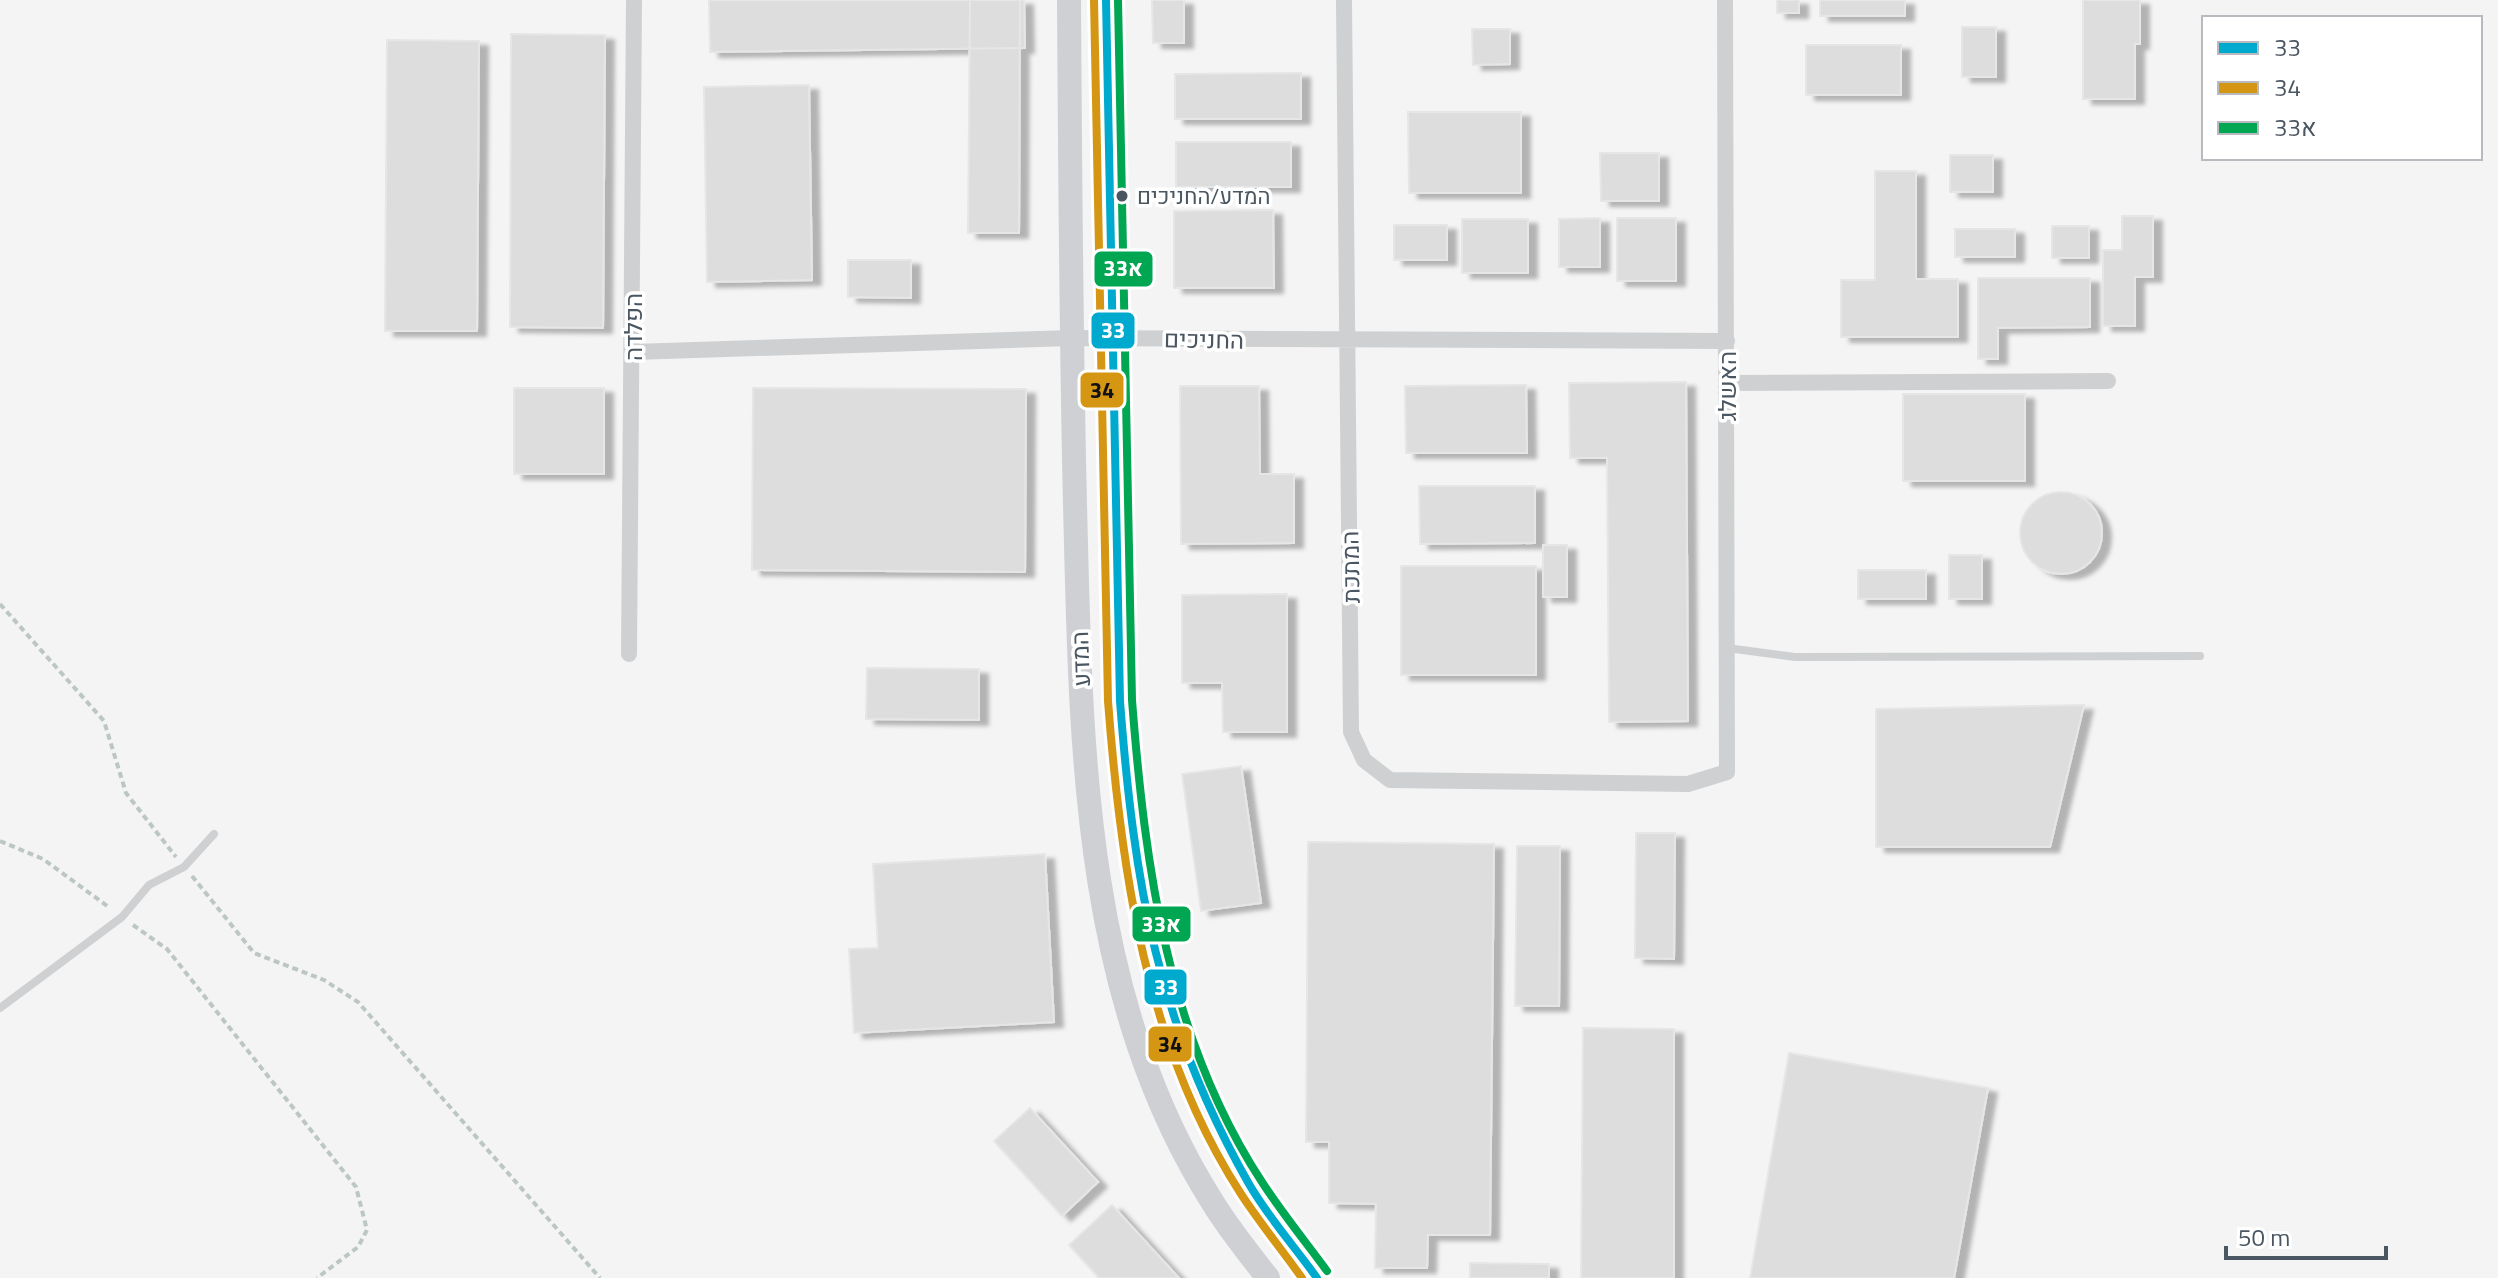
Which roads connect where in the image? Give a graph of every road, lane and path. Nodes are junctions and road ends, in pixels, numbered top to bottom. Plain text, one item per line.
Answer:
1 (634, 0) edge
2 (1069, 0) edge
3 (1106, 0) edge
4 (1344, 0) edge
5 (1725, 0) edge
6 (1071, 338) junction
7 (1110, 338) junction
8 (1347, 341) junction
9 (1727, 341) junction
10 (633, 352) junction
11 (2108, 381) dead end
12 (1727, 383) junction
13 (0, 604) edge
14 (1727, 648) junction
15 (629, 654) dead end
16 (2200, 656) dead end
17 (1727, 772) joint
18 (214, 834) dead end
19 (0, 841) edge
20 (184, 867) junction
21 (122, 917) junction
22 (0, 1008) edge
23 (317, 1278) edge
24 (600, 1278) edge
25 (1268, 1278) edge
26 (1317, 1278) edge

1 - 10 street, הפלדה
2 - 6 street, המדע
3 - 7 street, המדע
4 - 8 street, המתכת
5 - 9 street, האשלג
6 - 7 street, החניכים
6 - 10 street, החניכים
6 - 25 street, המדע
7 - 8 street, החניכים
7 - 26 street, המדע
8 - 9 street, החניכים
8 - 17 street, המתכת
9 - 12 street, האשלג
10 - 15 street, הפלדה
11 - 12 street
12 - 14 street, האשלג
13 - 20 path
14 - 16 lane
14 - 17 street, האשלג
18 - 20 lane
19 - 21 path
20 - 21 lane
20 - 24 path
21 - 22 lane
21 - 23 path

